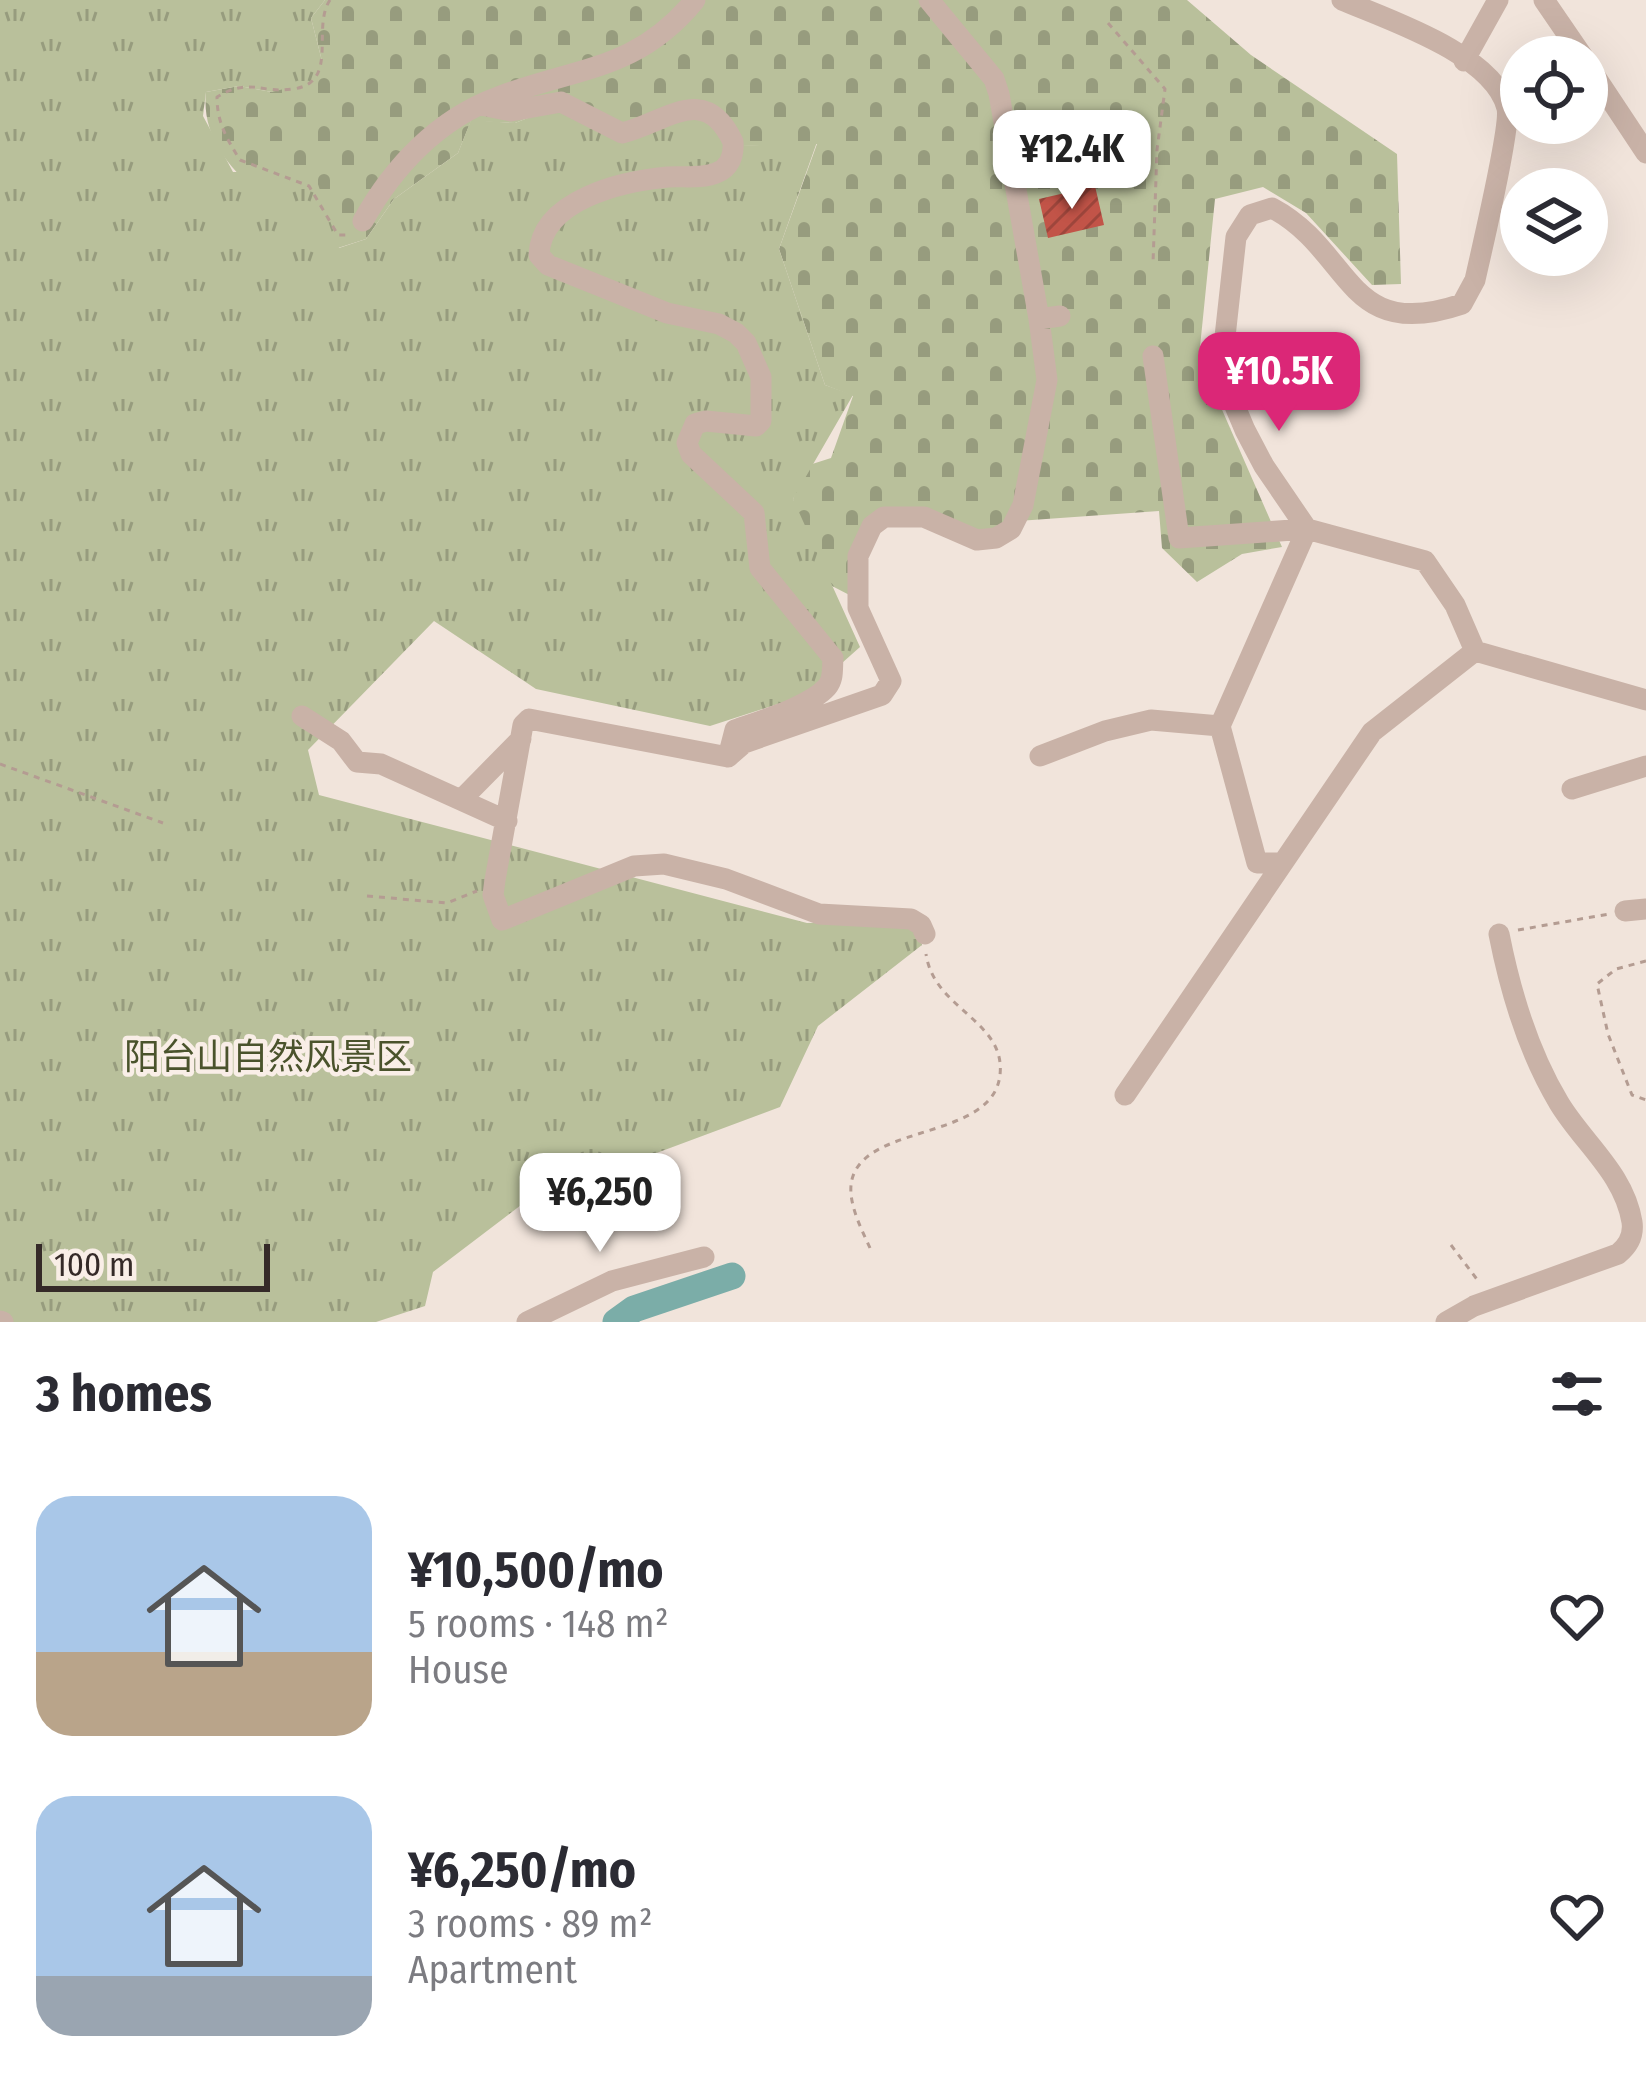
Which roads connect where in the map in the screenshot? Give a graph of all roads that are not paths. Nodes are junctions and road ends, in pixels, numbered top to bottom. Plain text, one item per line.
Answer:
1 (694, 0) edge
2 (929, 0) edge
3 (1342, 0) edge
4 (1498, 0) edge
5 (1544, 0) edge
6 (1569, 36) edge
7 (1464, 61) junction
8 (1608, 94) edge
9 (481, 105) junction
10 (1644, 148) edge
11 (363, 221) road end
12 (1153, 356) dead end
13 (1307, 529) junction
14 (1475, 652) junction
15 (1646, 700) edge
16 (302, 716) dead end
17 (1220, 726) junction
18 (521, 739) junction
19 (1040, 756) dead end
20 (728, 757) junction
21 (1646, 766) edge
22 (1572, 789) dead end
23 (461, 800) junction
24 (507, 821) junction
25 (1283, 863) junction
26 (925, 934) road end
27 (1498, 934) road end
28 (1125, 1095) dead end
29 (1640, 1221) edge
30 (704, 1257) dead end
31 (527, 1322) edge
32 (1446, 1322) edge

1 - 9 street
2 - 20 street
3 - 7 street
4 - 7 street
5 - 6 street
7 - 13 street
8 - 10 street
9 - 11 street
9 - 20 street
12 - 13 street
13 - 14 street
13 - 17 street
14 - 15 street
14 - 25 street
16 - 23 street
17 - 19 street
17 - 25 street
18 - 20 street
18 - 23 street
18 - 24 street
21 - 22 street
23 - 24 street
24 - 26 street
25 - 28 street
27 - 29 street
29 - 32 street
30 - 31 street

